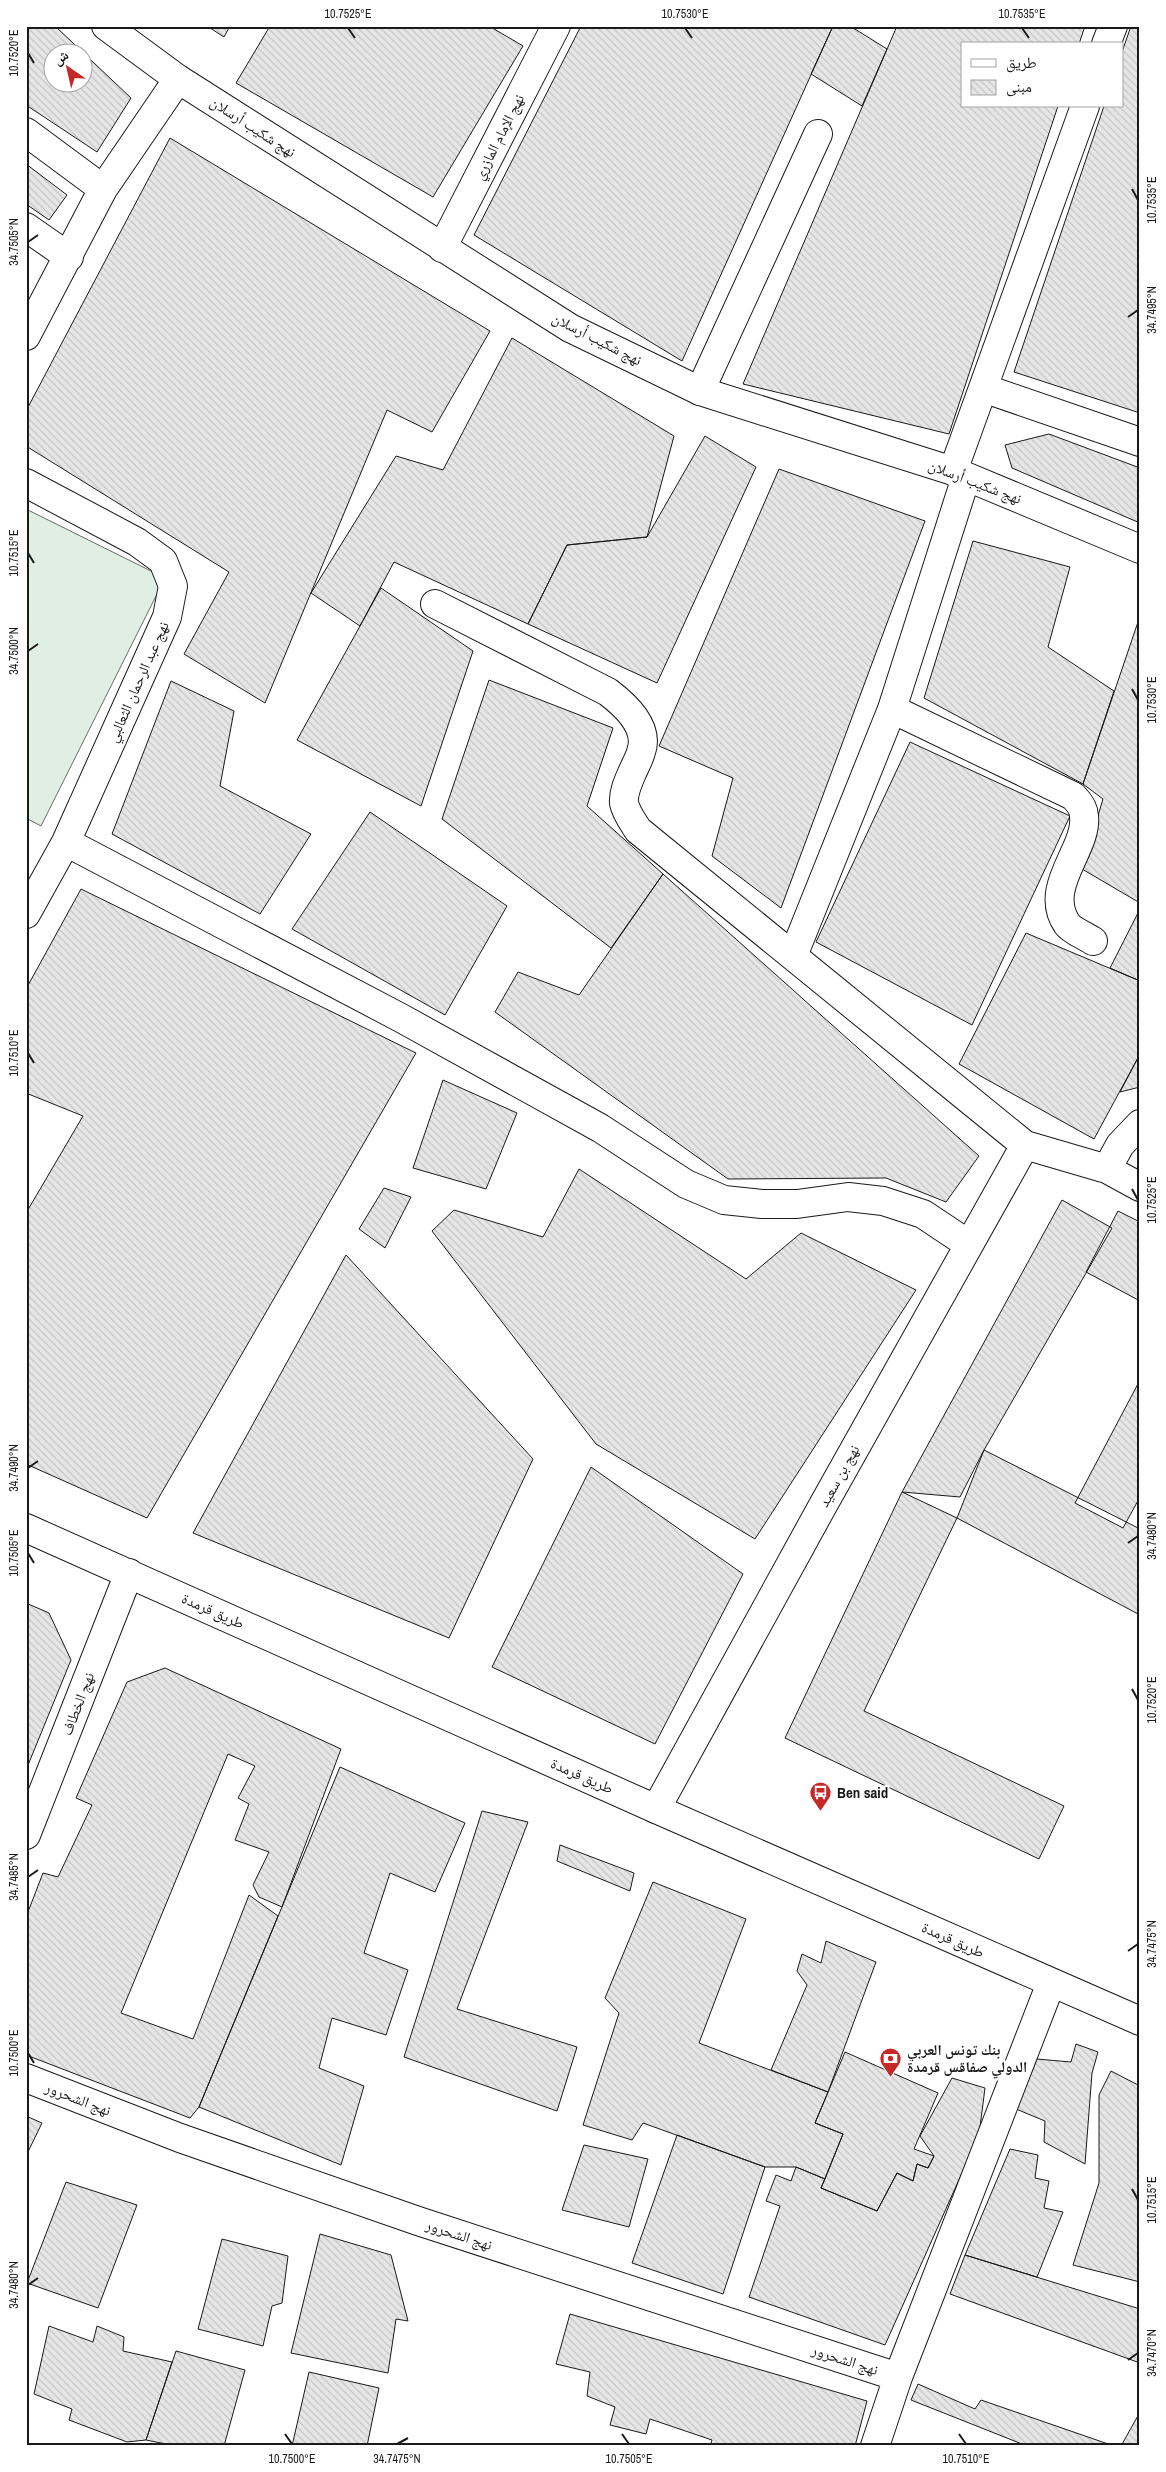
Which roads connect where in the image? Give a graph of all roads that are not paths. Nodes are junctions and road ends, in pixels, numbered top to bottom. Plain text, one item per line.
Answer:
1 (106, 26) edge
2 (556, 26) edge
3 (1112, 26) edge
4 (1107, 42) edge
5 (178, 79) junction
6 (1084, 108) edge
7 (26, 132) edge
8 (818, 134) dead end
9 (103, 189) junction
10 (26, 227) edge
11 (442, 248) junction
12 (69, 257) junction
13 (26, 336) edge
14 (983, 388) junction
15 (700, 391) junction
16 (1140, 442) edge
17 (960, 474) junction
18 (26, 483) edge
19 (1140, 549) edge
20 (435, 604) dead end
21 (892, 709) junction
22 (66, 842) junction
23 (26, 914) edge
24 (1094, 941) dead end
25 (794, 956) junction
26 (1140, 1124) edge
27 (1025, 1145) junction
28 (1107, 1169) junction
29 (1140, 1187) edge
30 (968, 1244) junction
31 (26, 1528) edge
32 (129, 1574) junction
33 (656, 1809) junction
34 (26, 1835) edge
35 (1051, 1983) junction
36 (1140, 2021) edge
37 (26, 2078) edge
38 (898, 2377) junction
39 (875, 2446) edge

1 - 5 street, نهج شكيب أرسلان
2 - 11 street, نهج الإمام المازري
3 - 4 street
5 - 9 street
5 - 11 street, نهج شكيب أرسلان
6 - 14 street
7 - 9 street
8 - 15 street
9 - 12 street
10 - 12 street
11 - 15 street, نهج شكيب أرسلان
12 - 13 street
14 - 16 street
14 - 17 street
15 - 17 street, نهج شكيب أرسلان
17 - 19 street, نهج شكيب أرسلان
17 - 21 street
18 - 22 street, نهج عبد الرحمان الثعالبي
20 - 25 street
21 - 24 street
21 - 25 street
22 - 23 street, نهج عبد الرحمان الثعالبي
22 - 30 street
25 - 27 street
26 - 28 street
27 - 28 street
27 - 30 street, نهج بن سعيد
28 - 29 street
30 - 33 street, نهج بن سعيد
31 - 32 street, طريق قرمدة
32 - 33 street, طريق قرمدة
32 - 34 street, نهج الخطاف
33 - 35 street, طريق قرمدة
35 - 36 street, طريق قرمدة
35 - 38 street
37 - 38 street, نهج الشحرور
38 - 39 street

